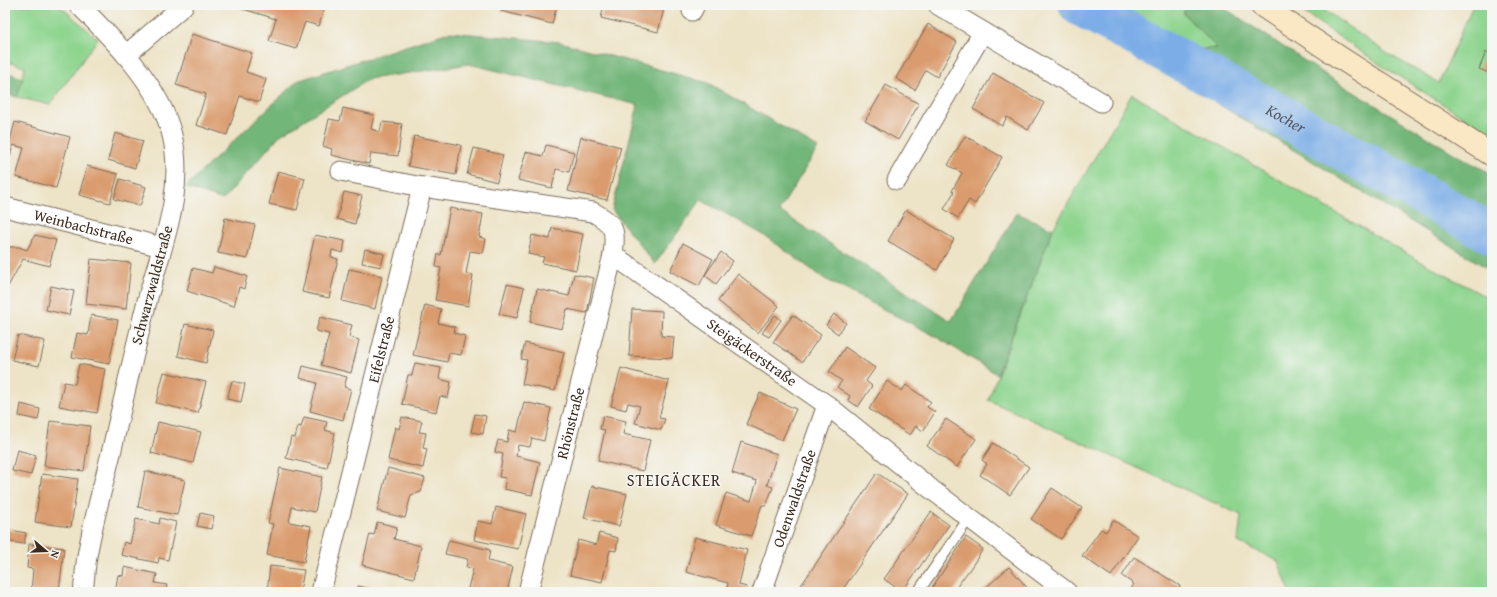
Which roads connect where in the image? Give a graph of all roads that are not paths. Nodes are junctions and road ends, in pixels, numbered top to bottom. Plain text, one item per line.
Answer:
1 (79, 5) edge
2 (184, 5) edge
3 (938, 5) edge
4 (1261, 5) edge
5 (983, 32) junction
6 (126, 55) junction
7 (1101, 102) dead end
8 (1492, 154) edge
9 (341, 171) dead end
10 (897, 180) dead end
11 (422, 187) junction
12 (5, 207) edge
13 (162, 247) junction
14 (613, 255) junction
15 (827, 405) junction
16 (969, 518) junction
17 (83, 592) edge
18 (321, 592) edge
19 (528, 592) edge
20 (762, 592) edge
21 (918, 592) edge
22 (1067, 592) edge

1 - 6 street, Schwarzwaldstraße
2 - 6 street
3 - 5 street
4 - 8 main road
5 - 7 street
5 - 10 street
6 - 13 street, Schwarzwaldstraße
9 - 11 street
11 - 14 street
11 - 18 street, Eifelstraße
12 - 13 street, Weinbachstraße
13 - 17 street, Schwarzwaldstraße
14 - 15 street, Steigäckerstraße
14 - 19 street, Rhönstraße
15 - 16 street, Steigäckerstraße
15 - 20 street, Odenwaldstraße
16 - 21 lane
16 - 22 street, Steigäckerstraße

